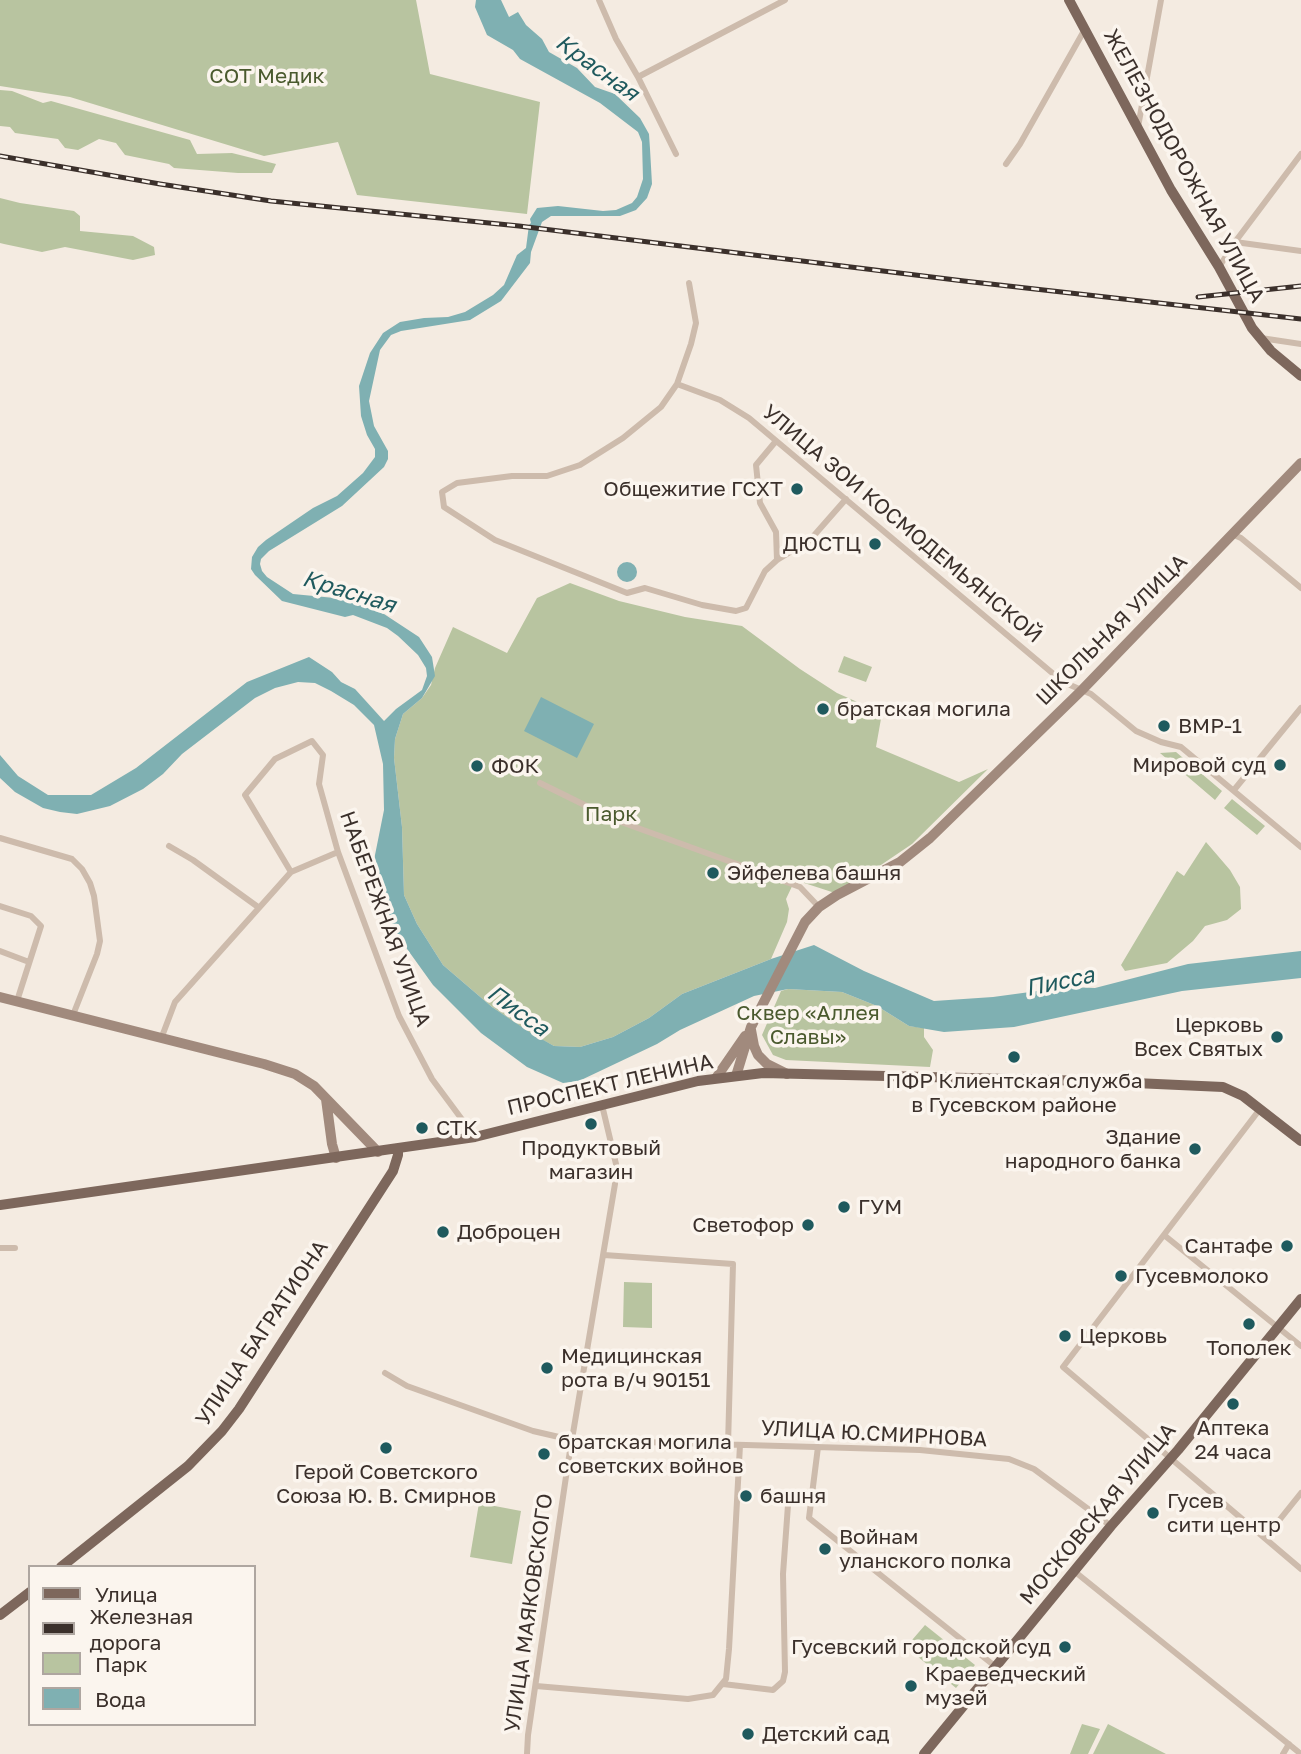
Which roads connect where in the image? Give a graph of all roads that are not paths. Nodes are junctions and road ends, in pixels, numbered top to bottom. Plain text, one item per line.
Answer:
1 (599, 0) edge
2 (785, 0) edge
3 (1069, 0) edge
4 (1161, 0) edge
5 (1085, 29) junction
6 (638, 77) junction
7 (1138, 129) junction
8 (676, 154) dead end
9 (1301, 154) edge
10 (1006, 164) dead end
11 (1235, 242) junction
12 (1301, 251) edge
13 (1219, 267) junction
14 (689, 284) dead end
15 (1260, 338) junction
16 (1301, 344) edge
17 (1301, 376) edge
18 (677, 384) junction
19 (776, 440) junction
20 (1301, 463) edge
21 (846, 499) junction
22 (1234, 535) junction
23 (777, 561) junction
24 (1301, 588) edge
25 (1082, 690) junction
26 (1301, 708) edge
27 (540, 783) dead end
28 (1234, 790) junction
29 (0, 838) edge
30 (169, 846) dead end
31 (1301, 847) edge
32 (338, 852) junction
33 (291, 872) junction
34 (0, 906) edge
35 (258, 907) junction
36 (819, 907) junction
37 (0, 951) edge
38 (29, 962) junction
39 (0, 997) edge
40 (17, 1001) junction
41 (74, 1015) junction
42 (751, 1027) junction
43 (161, 1039) junction
44 (788, 1074) junction
45 (736, 1076) junction
46 (716, 1078) junction
47 (326, 1099) junction
48 (603, 1105) junction
49 (1260, 1109) junction
50 (475, 1137) junction
51 (1301, 1141) edge
52 (398, 1148) junction
53 (378, 1152) junction
54 (336, 1158) junction
55 (0, 1205) edge
56 (1164, 1235) junction
57 (0, 1248) edge
58 (15, 1248) dead end
59 (604, 1255) junction
60 (1301, 1298) edge
61 (1278, 1328) junction
62 (1301, 1346) edge
63 (385, 1373) dead end
64 (572, 1440) junction
65 (728, 1445) junction
66 (740, 1445) junction
67 (818, 1447) junction
68 (1170, 1459) junction
69 (1301, 1493) edge
70 (788, 1505) dead end
71 (1111, 1526) junction
72 (1265, 1538) junction
73 (63, 1565) edge
74 (1301, 1569) edge
75 (1074, 1571) junction
76 (28, 1593) edge
77 (0, 1615) edge
78 (996, 1667) junction
79 (723, 1684) junction
80 (536, 1686) junction
81 (1289, 1744) junction
82 (527, 1754) edge
83 (925, 1754) edge
84 (1283, 1754) edge
85 (1301, 1754) edge

1 - 6 street
2 - 6 street
3 - 5 main road, ЖЕЛЕЗНОДОРОЖНАЯ УЛИЦА
4 - 7 street
5 - 7 main road, ЖЕЛЕЗНОДОРОЖНАЯ УЛИЦА
5 - 10 street
6 - 8 street
7 - 13 main road, ЖЕЛЕЗНОДОРОЖНАЯ УЛИЦА
9 - 11 street
11 - 12 street
11 - 13 street
13 - 15 main road, ЖЕЛЕЗНОДОРОЖНАЯ УЛИЦА
14 - 18 street
15 - 16 street
15 - 17 main road, ЖЕЛЕЗНОДОРОЖНАЯ УЛИЦА
18 - 19 street, УЛИЦА ЗОИ КОСМОДЕМЬЯНСКОЙ
18 - 23 street
19 - 21 street, УЛИЦА ЗОИ КОСМОДЕМЬЯНСКОЙ
19 - 23 street
20 - 22 main road, ШКОЛЬНАЯ УЛИЦА
21 - 23 street
21 - 25 street, УЛИЦА ЗОИ КОСМОДЕМЬЯНСКОЙ
22 - 24 street
22 - 25 main road, ШКОЛЬНАЯ УЛИЦА
25 - 28 street, УЛИЦА ЗОИ КОСМОДЕМЬЯНСКОЙ
25 - 36 main road, ШКОЛЬНАЯ УЛИЦА
26 - 28 street
27 - 36 street
28 - 31 street, УЛИЦА ЗОИ КОСМОДЕМЬЯНСКОЙ
29 - 41 street
30 - 35 street
32 - 33 street
32 - 33 street, НАБЕРЕЖНАЯ УЛИЦА
32 - 50 street, НАБЕРЕЖНАЯ УЛИЦА
33 - 35 street
34 - 38 street
35 - 43 street
36 - 42 main road, ШКОЛЬНАЯ УЛИЦА
37 - 38 street
38 - 40 street
39 - 40 main road
40 - 41 main road
41 - 43 main road
42 - 44 main road
42 - 45 main road, ШКОЛЬНАЯ УЛИЦА
42 - 46 main road, ШКОЛЬНАЯ УЛИЦА
43 - 47 main road
44 - 45 main road, ПРОСПЕКТ ЛЕНИНА
44 - 49 main road, ПРОСПЕКТ ЛЕНИНА
45 - 46 main road, ПРОСПЕКТ ЛЕНИНА
46 - 48 main road, ПРОСПЕКТ ЛЕНИНА
47 - 53 main road
47 - 54 main road
48 - 50 main road, ПРОСПЕКТ ЛЕНИНА
48 - 59 street, УЛИЦА МАЯКОВСКОГО
49 - 51 main road, ПРОСПЕКТ ЛЕНИНА
49 - 56 street
50 - 52 main road, ПРОСПЕКТ ЛЕНИНА
52 - 53 main road, ПРОСПЕКТ ЛЕНИНА
52 - 73 main road, УЛИЦА БАГРАТИОНА
53 - 54 main road, ПРОСПЕКТ ЛЕНИНА
54 - 55 main road, ПРОСПЕКТ ЛЕНИНА
56 - 61 street
56 - 68 street
57 - 58 street
59 - 64 street, УЛИЦА МАЯКОВСКОГО
59 - 65 street
60 - 61 main road, МОСКОВСКАЯ УЛИЦА
61 - 62 street
61 - 68 main road, МОСКОВСКАЯ УЛИЦА
63 - 64 street, УЛИЦА Ю.СМИРНОВА
64 - 65 street, УЛИЦА Ю.СМИРНОВА
64 - 80 street, УЛИЦА МАЯКОВСКОГО
65 - 66 street, УЛИЦА Ю.СМИРНОВА
66 - 67 street, УЛИЦА Ю.СМИРНОВА
66 - 79 street
67 - 71 street, УЛИЦА Ю.СМИРНОВА
67 - 78 street
68 - 71 main road, МОСКОВСКАЯ УЛИЦА
68 - 72 street
69 - 72 street
70 - 79 street
71 - 75 main road, МОСКОВСКАЯ УЛИЦА
72 - 74 street
75 - 78 main road, МОСКОВСКАЯ УЛИЦА
75 - 81 street
76 - 77 main road
78 - 83 main road, МОСКОВСКАЯ УЛИЦА
79 - 80 street
80 - 82 street, УЛИЦА МАЯКОВСКОГО
81 - 84 street
81 - 85 street

